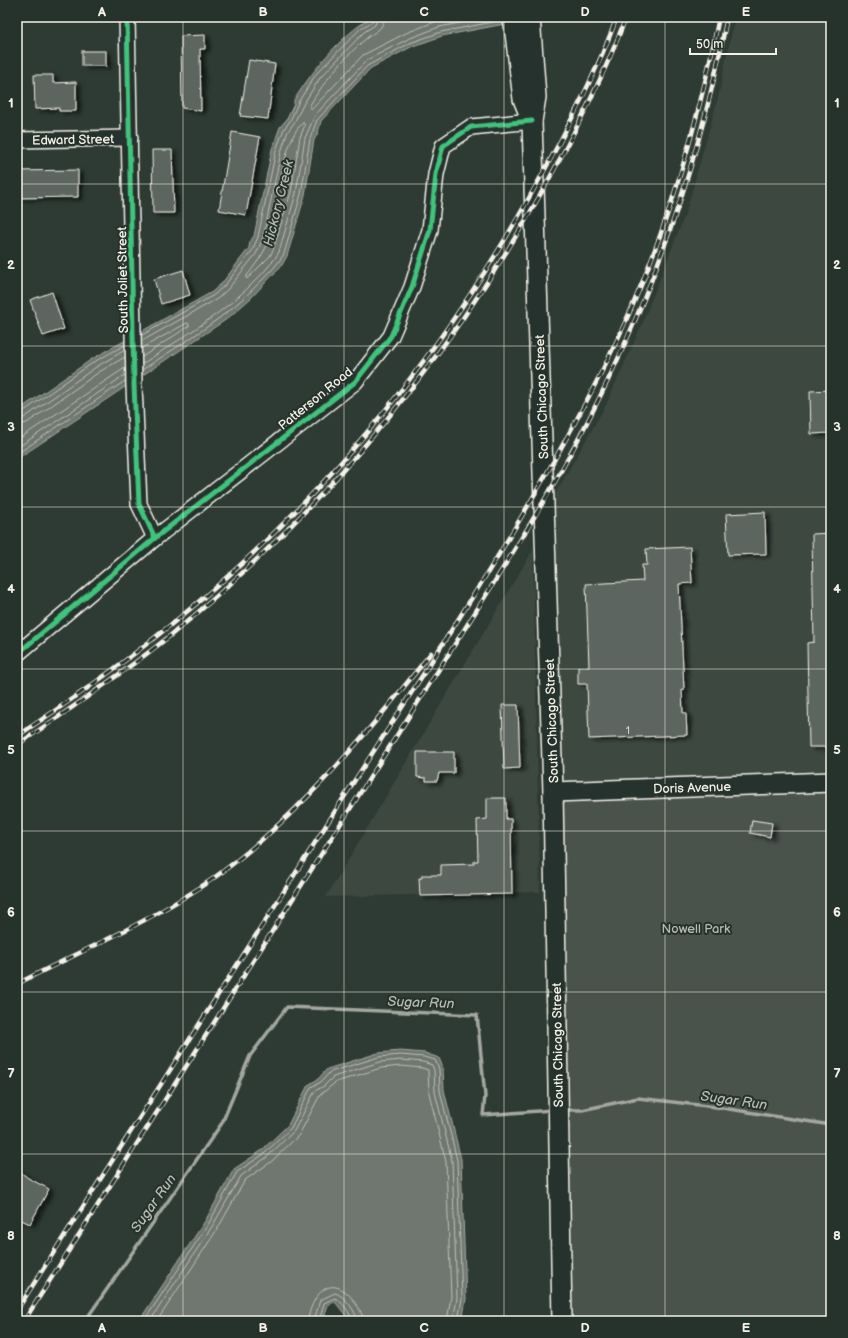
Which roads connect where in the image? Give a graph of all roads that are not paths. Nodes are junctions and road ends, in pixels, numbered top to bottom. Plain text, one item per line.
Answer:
1 (127, 17) edge
2 (513, 17) edge
3 (530, 17) edge
4 (526, 53) junction
5 (532, 121) junction
6 (130, 138) junction
7 (17, 140) edge
8 (155, 538) junction
9 (17, 654) edge
10 (831, 782) edge
11 (553, 792) junction
12 (562, 1321) edge

1 - 6 street, South Joliet Street
2 - 4 main road, South Chicago Street
3 - 4 main road, South Chicago Street
4 - 5 main road, South Chicago Street
5 - 8 street, Patterson Road
5 - 11 main road, South Chicago Street
6 - 7 street, Edward Street
6 - 8 street, South Joliet Street
8 - 9 street, Patterson Road
10 - 11 main road, Doris Avenue
11 - 12 main road, South Chicago Street

